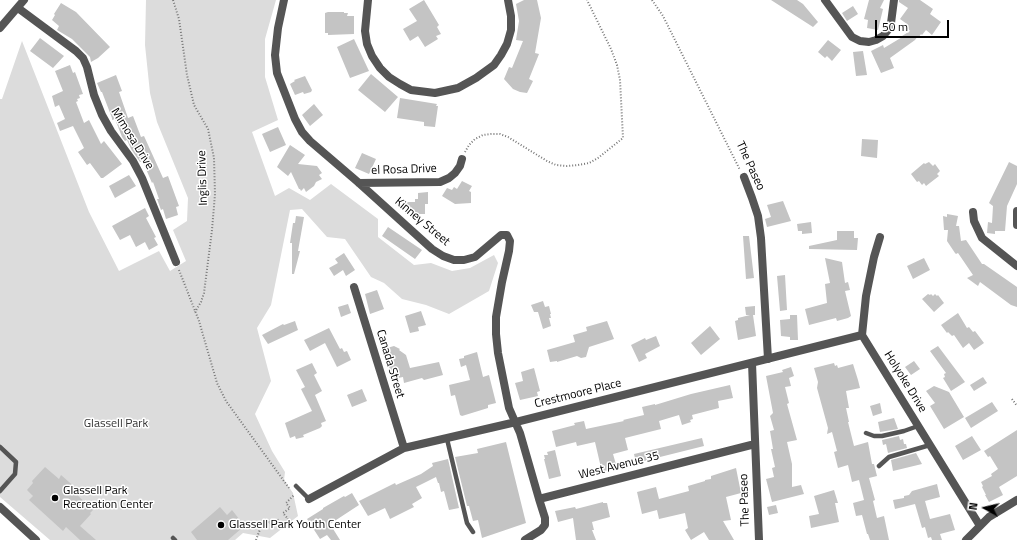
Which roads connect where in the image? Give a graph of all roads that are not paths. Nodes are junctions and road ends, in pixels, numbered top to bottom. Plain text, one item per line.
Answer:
1 (24, 0) edge
2 (284, 0) edge
3 (368, 0) edge
4 (508, 0) edge
5 (825, 0) edge
6 (894, 0) edge
7 (18, 8) junction
8 (0, 28) edge
9 (462, 159) road end
10 (744, 177) road end
11 (359, 183) junction
12 (1017, 211) edge
13 (973, 212) dead end
14 (1017, 225) edge
15 (880, 237) dead end
16 (176, 262) road end
17 (1017, 266) edge
18 (354, 287) dead end
19 (862, 335) junction
20 (768, 359) junction
21 (752, 363) junction
22 (516, 422) junction
23 (918, 426) junction
24 (866, 433) dead end
25 (447, 439) junction
26 (755, 444) junction
27 (930, 445) junction
28 (0, 448) edge
29 (404, 448) junction
30 (879, 466) dead end
31 (296, 486) road end
32 (0, 491) edge
33 (309, 499) joint
34 (539, 499) junction
35 (1017, 500) edge
36 (0, 508) edge
37 (980, 526) junction
38 (473, 532) dead end
39 (36, 540) edge
40 (525, 540) edge
41 (759, 540) edge
42 (966, 540) edge

1 - 7 street
2 - 11 street, Kinney Street
3 - 4 street
5 - 6 street
7 - 8 street
7 - 16 street, Mimosa Drive
9 - 11 street, el Rosa Drive
10 - 20 street, The Paseo
11 - 22 street, Kinney Street
12 - 14 street
13 - 17 street
15 - 19 street
18 - 29 street, Canada Street
19 - 20 street, Crestmoore Place
19 - 23 street, Holyoke Drive
20 - 21 street, Crestmoore Place
21 - 22 street, Crestmoore Place
21 - 26 street, The Paseo
22 - 25 street, Crestmoore Place
22 - 34 street, Kinney Street
23 - 24 lane
23 - 27 street, Holyoke Drive
25 - 29 street, Crestmoore Place
25 - 38 lane
26 - 34 street, West Avenue 35
26 - 41 street, The Paseo
27 - 30 lane
27 - 37 street, Holyoke Drive
28 - 32 lane
29 - 33 street, Crestmoore Place
31 - 33 lane
34 - 40 street
35 - 37 street
36 - 39 street
37 - 42 street

